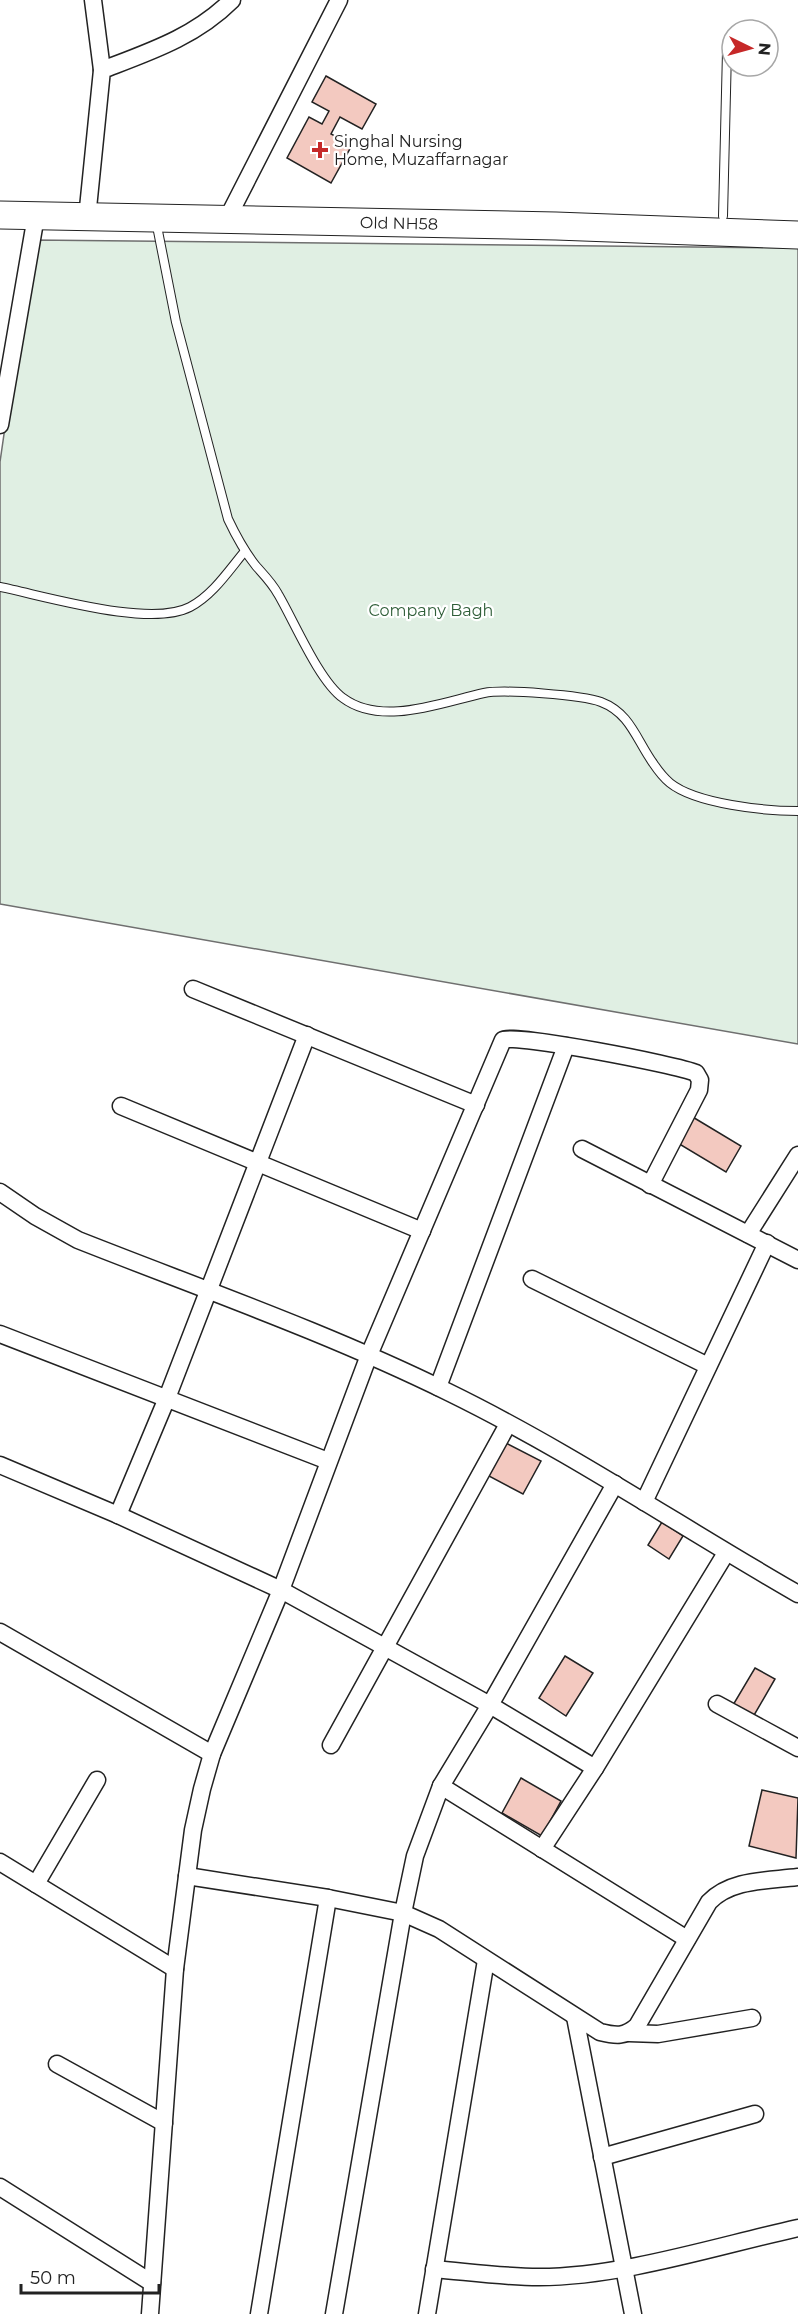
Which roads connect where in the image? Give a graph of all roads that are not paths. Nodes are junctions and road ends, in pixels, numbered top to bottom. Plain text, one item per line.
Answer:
1 (93, 0) edge
2 (232, 0) edge
3 (339, 0) edge
4 (102, 70) junction
5 (726, 78) edge
6 (0, 200) edge
7 (88, 211) junction
8 (229, 213) junction
9 (0, 215) edge
10 (36, 216) junction
11 (723, 216) junction
12 (798, 218) edge
13 (156, 219) junction
14 (798, 235) edge
15 (0, 425) edge
16 (245, 551) junction
17 (0, 587) edge
18 (798, 811) edge
19 (193, 989) dead end
20 (307, 1035) junction
21 (566, 1046) junction
22 (476, 1105) junction
23 (121, 1106) dead end
24 (582, 1149) dead end
25 (798, 1155) edge
26 (257, 1163) junction
27 (650, 1185) junction
28 (0, 1192) edge
29 (422, 1231) junction
30 (748, 1234) junction
31 (767, 1243) junction
32 (798, 1260) edge
33 (532, 1280) dead end
34 (208, 1292) junction
35 (0, 1334) edge
36 (369, 1355) junction
37 (708, 1366) junction
38 (438, 1387) junction
39 (167, 1398) junction
40 (508, 1424) junction
41 (328, 1461) junction
42 (0, 1465) edge
43 (615, 1484) junction
44 (644, 1502) junction
45 (118, 1515) junction
46 (726, 1553) junction
47 (280, 1590) junction
48 (798, 1594) edge
49 (0, 1632) edge
50 (385, 1647) junction
51 (717, 1704) dead end
52 (490, 1705) junction
53 (331, 1746) dead end
54 (798, 1748) edge
55 (212, 1755) junction
56 (595, 1768) junction
57 (97, 1780) dead end
58 (441, 1786) junction
59 (542, 1849) junction
60 (0, 1862) edge
61 (187, 1876) junction
62 (798, 1877) edge
63 (36, 1884) junction
64 (328, 1898) junction
65 (403, 1914) junction
66 (687, 1939) junction
67 (486, 1960) junction
68 (175, 1969) junction
69 (575, 2018) junction
70 (752, 2018) dead end
71 (629, 2033) junction
72 (57, 2064) dead end
73 (755, 2114) dead end
74 (164, 2123) junction
75 (602, 2157) junction
76 (0, 2187) edge
77 (798, 2228) edge
78 (625, 2268) junction
79 (434, 2269) junction
80 (152, 2283) junction
81 (150, 2314) edge
82 (259, 2314) edge
83 (334, 2314) edge
84 (427, 2314) edge
85 (633, 2314) edge

1 - 4 street
2 - 4 street
3 - 8 street
4 - 7 street
5 - 11 lane
6 - 7 main road, Old NH58
7 - 8 main road, Old NH58
7 - 10 main road, Old NH58
7 - 13 main road, Old NH58
8 - 11 main road, Old NH58
8 - 13 main road, Old NH58
8 - 14 main road, Old NH58
9 - 10 main road, Old NH58
10 - 15 street
11 - 12 main road, Old NH58
13 - 16 lane
16 - 17 lane
16 - 18 lane
19 - 20 street
20 - 22 street
20 - 26 street
21 - 22 street
21 - 27 street
21 - 38 street
22 - 29 street
23 - 26 street
24 - 27 street
25 - 30 street
26 - 29 street
26 - 34 street
27 - 30 street
28 - 34 street
29 - 36 street
30 - 31 street
31 - 32 street
31 - 37 street
33 - 37 street
34 - 36 street
34 - 39 street
35 - 39 street
36 - 38 street
36 - 41 street
37 - 44 street
38 - 40 street
39 - 41 street
39 - 45 street
40 - 43 street
40 - 50 street
41 - 47 street
42 - 45 street
43 - 44 street
43 - 52 street
44 - 46 street
45 - 47 street
46 - 48 street
46 - 56 street
47 - 50 street
47 - 55 street
49 - 55 street
50 - 52 street
50 - 53 street
51 - 54 street
52 - 56 street
52 - 58 street
55 - 61 street
56 - 59 street
57 - 63 street
58 - 59 street
58 - 65 street
59 - 66 street
60 - 63 street
61 - 64 street
61 - 68 street
62 - 66 street
63 - 68 street
64 - 65 street
64 - 82 street
65 - 67 street
65 - 83 street
66 - 71 street
67 - 69 street
67 - 79 street
68 - 74 street
69 - 71 street
69 - 75 street
70 - 71 street
72 - 74 street
73 - 75 street
74 - 80 street
75 - 78 street
76 - 80 street
77 - 78 street
78 - 79 street
78 - 85 street
79 - 84 street
80 - 81 street

